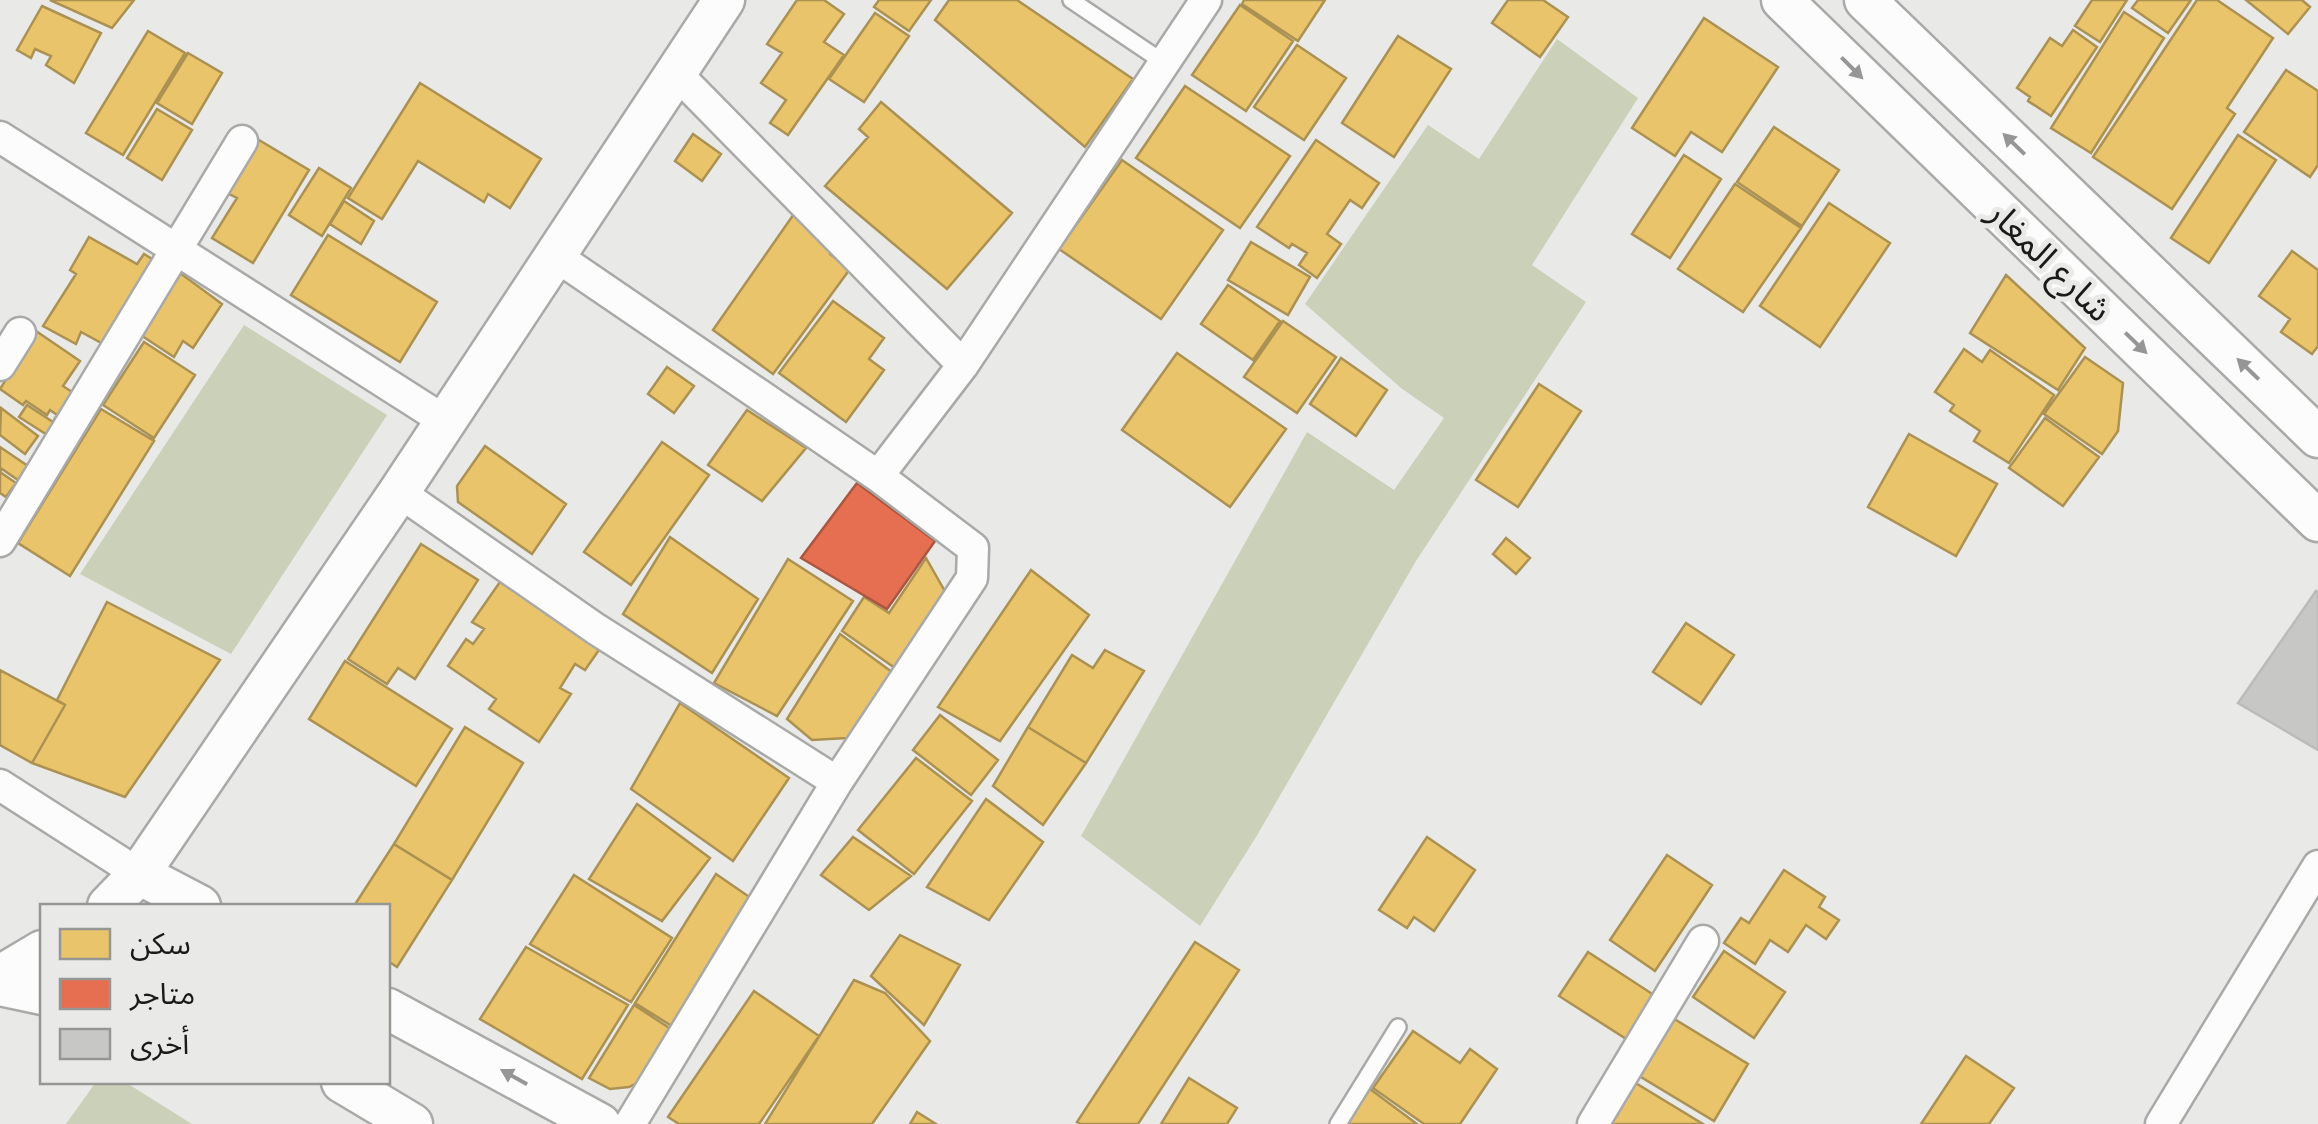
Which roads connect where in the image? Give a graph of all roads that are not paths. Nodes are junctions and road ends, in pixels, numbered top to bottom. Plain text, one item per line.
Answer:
1 (724, 0) edge
2 (1071, 0) edge
3 (1206, 0) edge
4 (1865, 0) edge
5 (1800, 6) edge
6 (1166, 64) junction
7 (677, 74) junction
8 (0, 137) edge
9 (242, 141) dead end
10 (176, 250) junction
11 (554, 254) junction
12 (20, 333) dead end
13 (964, 365) junction
14 (0, 366) edge
15 (445, 421) junction
16 (2318, 437) edge
17 (878, 476) junction
18 (399, 492) junction
19 (2318, 521) edge
20 (0, 542) edge
21 (837, 782) junction
22 (0, 784) edge
23 (2318, 866) edge
24 (140, 874) junction
25 (110, 904) edge
26 (196, 904) edge
27 (1703, 941) dead end
28 (40, 952) edge
29 (0, 976) edge
30 (0, 985) edge
31 (40, 994) edge
32 (390, 1009) edge
33 (1398, 1027) dead end
34 (345, 1084) edge
35 (412, 1124) edge
36 (600, 1124) edge
37 (630, 1124) edge
38 (1338, 1124) edge
39 (1593, 1124) edge
40 (2161, 1124) edge

1 - 7 street
2 - 6 lane
3 - 6 street
16 -> 4 street, شارع المغار
5 -> 19 street, شارع المغار
6 - 13 street
7 - 11 street
7 - 13 street
8 - 10 street
9 - 10 street
10 - 15 street
10 - 20 street
11 - 15 street
11 - 17 street
12 - 14 street
13 - 17 street
15 - 18 street
17 - 21 street
18 - 21 street
18 - 24 street
21 - 37 street
22 - 24 street
23 - 40 street
24 - 25 street
24 - 26 street
27 - 39 street
28 - 29 street
30 - 31 street
36 -> 32 street
33 - 38 lane
34 - 35 street

